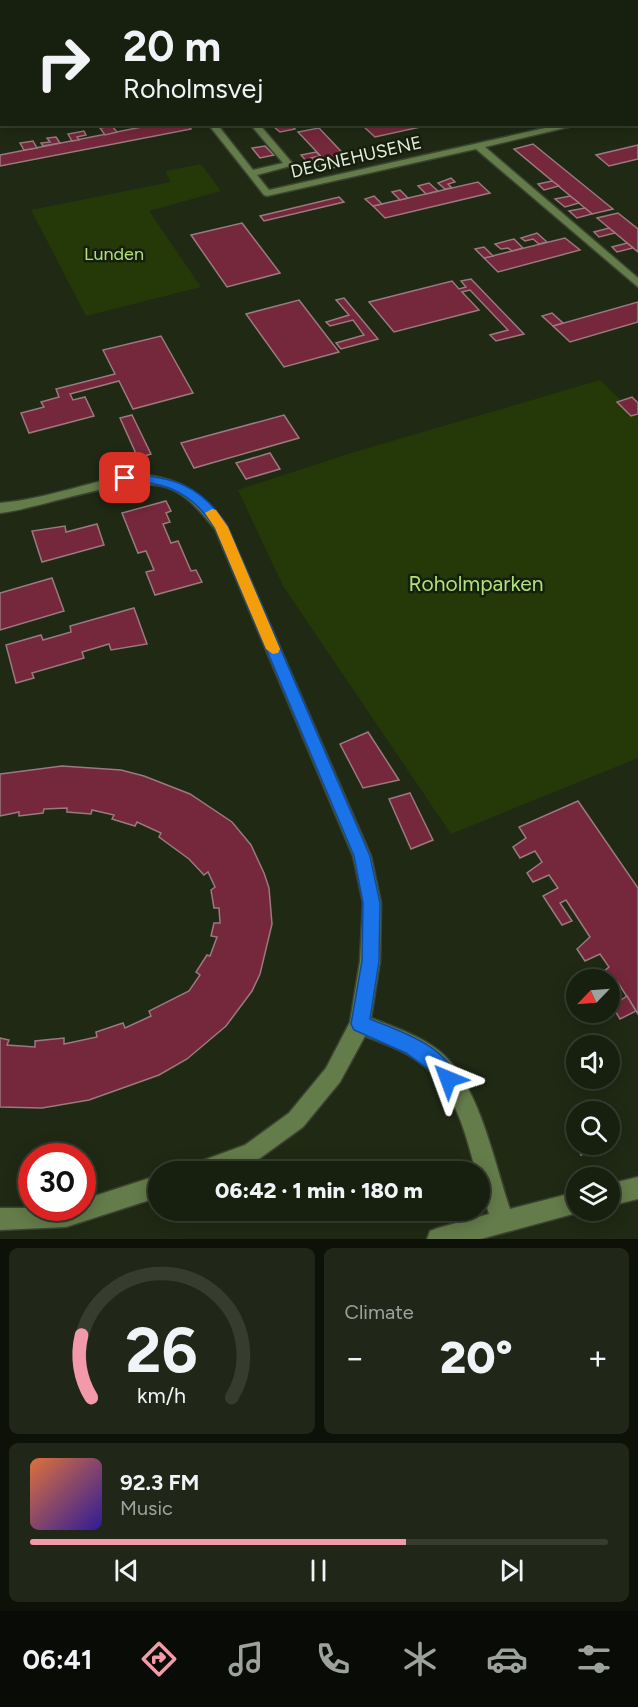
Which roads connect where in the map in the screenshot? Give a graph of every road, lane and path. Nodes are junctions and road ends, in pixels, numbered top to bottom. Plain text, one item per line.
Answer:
1 (214, 126) edge
2 (256, 126) edge
3 (568, 126) edge
4 (478, 146) junction
5 (251, 173) junction
6 (637, 283) edge
7 (0, 508) edge
8 (360, 1024) junction
9 (231, 1161) edge
10 (638, 1188) edge
11 (148, 1190) edge
12 (620, 1192) edge
13 (566, 1205) edge
14 (0, 1219) edge
15 (502, 1220) junction
16 (438, 1239) edge

1 - 5 street, DEGNEHUSENE
2 - 5 street, DEGNEHUSENE
3 - 4 street, DEGNEHUSENE
4 - 5 street, DEGNEHUSENE
4 - 6 street
7 - 8 street
8 - 9 street
8 - 15 street
10 - 12 street
11 - 14 street
13 - 15 street
15 - 16 street

